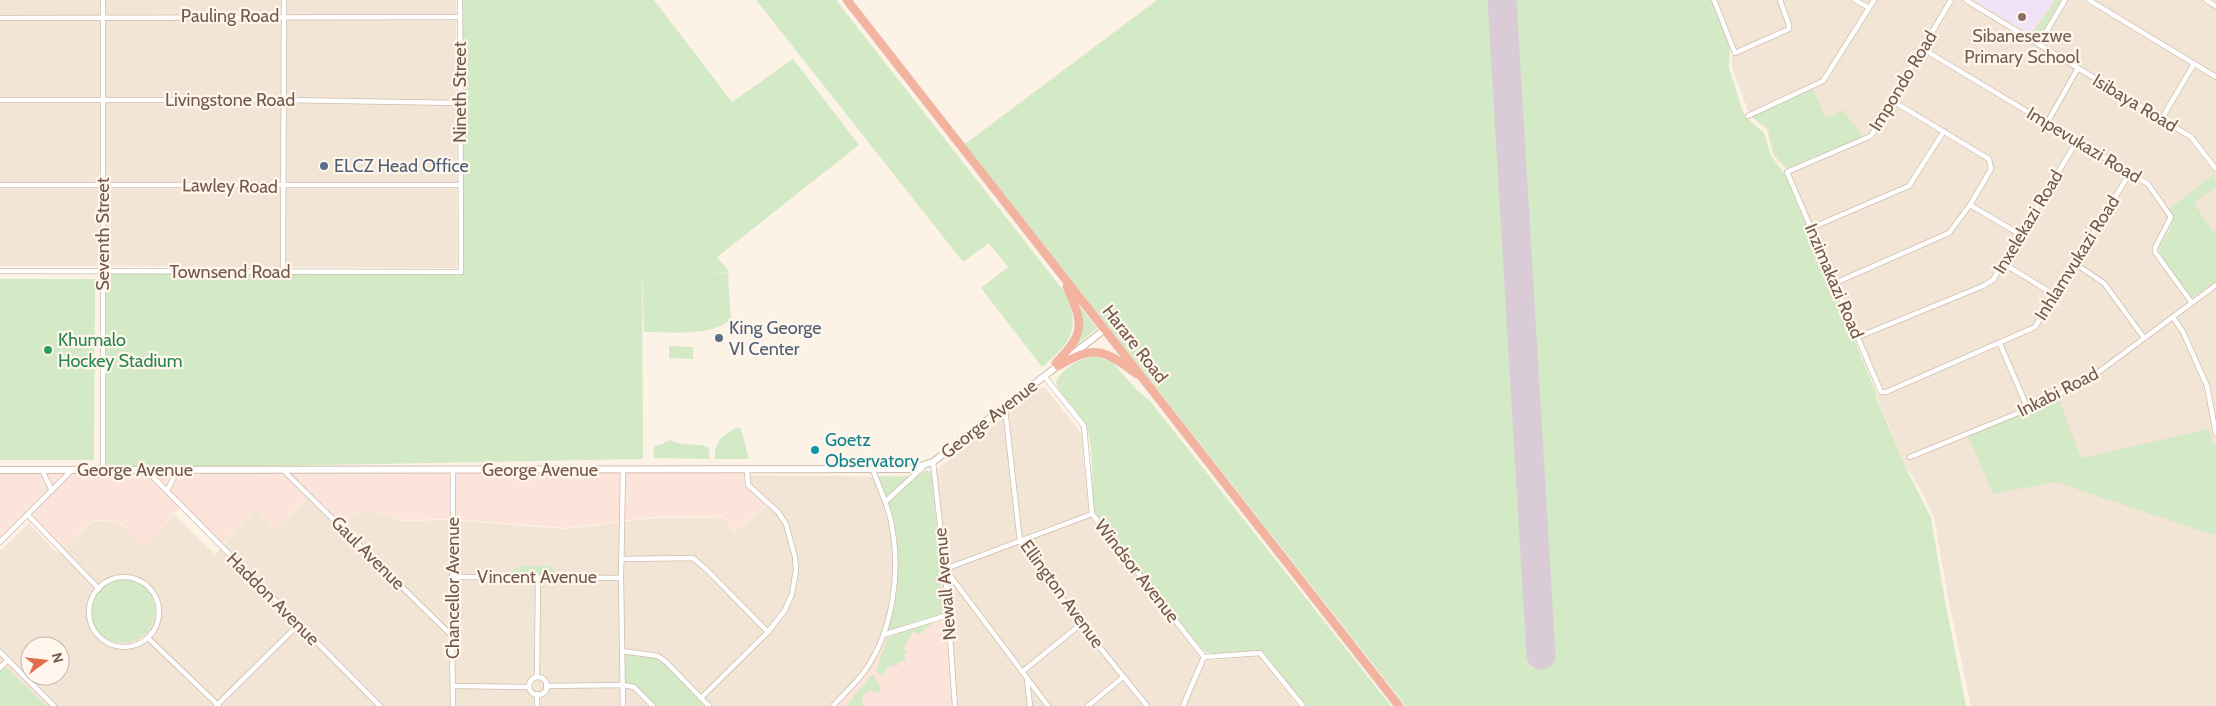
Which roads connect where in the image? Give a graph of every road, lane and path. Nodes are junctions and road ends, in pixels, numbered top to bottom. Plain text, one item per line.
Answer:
1 (103, 0) edge
2 (284, 0) edge
3 (460, 0) edge
4 (847, 0) edge
5 (1714, 0) edge
6 (1780, 0) edge
7 (1854, 0) edge
8 (1874, 0) edge
9 (1951, 0) edge
10 (1966, 0) edge
11 (2065, 0) edge
12 (2089, 0) edge
13 (2206, 0) edge
14 (2216, 6) edge
15 (1869, 8) junction
16 (103, 16) junction
17 (284, 16) junction
18 (460, 17) junction
19 (0, 18) edge
20 (2039, 44) junction
21 (1923, 49) junction
22 (2194, 64) junction
23 (2078, 68) junction
24 (2216, 77) edge
25 (0, 100) edge
26 (103, 100) junction
27 (283, 100) junction
28 (1892, 100) junction
29 (459, 103) junction
30 (1748, 116) dead end
31 (2162, 118) junction
32 (2047, 123) junction
33 (1944, 131) junction
34 (2077, 141) junction
35 (2216, 170) edge
36 (1787, 172) joint
37 (2130, 173) junction
38 (103, 184) junction
39 (0, 185) edge
40 (460, 185) junction
41 (283, 186) junction
42 (1970, 205) junction
43 (1811, 228) junction
44 (2021, 235) junction
45 (2074, 263) junction
46 (2004, 264) junction
47 (0, 271) edge
48 (283, 271) junction
49 (104, 272) junction
50 (459, 273) joint
51 (1061, 274) junction
52 (1835, 283) junction
53 (2216, 285) edge
54 (2055, 294) junction
55 (2192, 303) junction
56 (2173, 317) junction
57 (1103, 328) junction
58 (1858, 337) junction
59 (2144, 338) junction
60 (2000, 344) junction
61 (1057, 365) junction
62 (1046, 374) junction
63 (1145, 380) junction
64 (1880, 390) joint
65 (1005, 408) junction
66 (2028, 409) junction
67 (2216, 434) edge
68 (1910, 457) dead end
69 (933, 462) junction
70 (923, 466) junction
71 (103, 469) junction
72 (145, 469) junction
73 (178, 469) junction
74 (0, 470) edge
75 (42, 470) junction
76 (72, 470) junction
77 (454, 470) junction
78 (623, 470) junction
79 (746, 470) junction
80 (873, 470) junction
81 (284, 471) junction
82 (52, 491) junction
83 (167, 491) junction
84 (885, 502) junction
85 (1092, 514) junction
86 (28, 515) junction
87 (0, 542) edge
88 (1020, 542) junction
89 (622, 559) junction
90 (945, 569) junction
91 (452, 577) junction
92 (538, 578) junction
93 (621, 578) junction
94 (99, 589) junction
95 (948, 615) junction
96 (1081, 624) junction
97 (298, 625) junction
98 (768, 632) junction
99 (883, 635) junction
100 (452, 636) junction
101 (148, 638) junction
102 (622, 651) junction
103 (0, 652) edge
104 (1204, 657) junction
105 (8, 660) junction
106 (0, 668) edge
107 (1022, 672) junction
108 (537, 677) junction
109 (1123, 677) junction
110 (1027, 680) junction
111 (623, 684) junction
112 (453, 686) junction
113 (546, 686) junction
114 (529, 687) junction
115 (537, 694) junction
116 (701, 698) junction
117 (217, 705) edge
118 (54, 706) edge
119 (380, 706) edge
120 (453, 706) edge
121 (537, 706) edge
122 (623, 706) edge
123 (653, 706) edge
124 (708, 706) edge
125 (832, 706) edge
126 (955, 706) edge
127 (1030, 706) edge
128 (1048, 706) edge
129 (1088, 706) edge
130 (1147, 706) edge
131 (1183, 706) edge
132 (1302, 706) edge
133 (1399, 706) edge

1 - 16 street, Seventh Street
2 - 17 street
3 - 18 street, Nineth Street
4 - 51 highway, Harare Road
5 - 6 street
7 - 15 street
8 - 15 street
9 - 21 street, Impondo Road
10 - 20 street, Isibaya Road
11 - 20 street
12 - 22 street
13 - 14 street
15 - 30 street
16 - 17 street, Pauling Road
16 - 19 street, Pauling Road
16 - 26 street, Seventh Street
17 - 18 street, Pauling Road
17 - 27 street
18 - 29 street, Nineth Street
20 - 23 street, Isibaya Road
21 - 28 street, Impondo Road
21 - 32 street, Impevukazi Road
22 - 24 street
22 - 31 street
23 - 31 street, Isibaya Road
23 - 32 street
25 - 26 street, Livingstone Road
26 - 27 street, Livingstone Road
26 - 38 street, Seventh Street
27 - 29 street, Livingstone Road
27 - 41 street
28 - 33 street
28 - 36 street, Impondo Road
29 - 40 street, Nineth Street
31 - 35 street, Isibaya Road
32 - 34 street, Impevukazi Road
33 - 42 street
33 - 43 street
34 - 37 street, Impevukazi Road
34 - 44 street, Inxelekazi Road
36 - 43 street, Inzimakazi Road
37 - 45 street, Inhlamvukazi Road
37 - 55 street, Impevukazi Road
38 - 39 street, Lawley Road
38 - 41 street, Lawley Road
38 - 49 street, Seventh Street
40 - 41 street, Lawley Road
40 - 50 street, Nineth Street
41 - 48 street
42 - 44 street
42 - 52 street
43 - 52 street, Inzimakazi Road
44 - 46 street, Inxelekazi Road
45 - 54 street, Inhlamvukazi Road
45 - 59 street
46 - 54 street
46 - 58 street, Inxelekazi Road
47 - 49 street, Townsend Road
48 - 49 street, Townsend Road
48 - 50 street, Townsend Road
49 - 71 street, Seventh Street
51 - 57 highway, Harare Road
51 - 61 highway
52 - 58 street, Inzimakazi Road
53 - 55 street, Inkabi Road
54 - 60 street, Inhlamvukazi Road
55 - 56 street, Inkabi Road
56 - 59 street, Inkabi Road
56 - 67 street
57 - 61 main road, George Avenue
57 - 63 highway, Harare Road
58 - 64 street, Inzimakazi Road
59 - 66 street, Inkabi Road
60 - 64 street, Inhlamvukazi Road
60 - 66 street
61 - 62 main road, George Avenue
61 - 63 highway
62 - 65 main road, George Avenue
62 - 85 street, Windsor Avenue
63 - 133 highway, Harare Road
65 - 69 main road, George Avenue
65 - 88 street, Ellington Avenue
66 - 68 street, Inkabi Road
69 - 70 main road, George Avenue
69 - 90 street, Newall Avenue
70 - 80 main road, George Avenue
70 - 84 street
71 - 72 main road, George Avenue
71 - 76 main road, George Avenue
72 - 73 main road, George Avenue
72 - 83 street, Haddon Avenue
73 - 81 main road, George Avenue
73 - 83 street
74 - 75 main road, George Avenue
75 - 76 main road, George Avenue
75 - 82 street
76 - 82 street
77 - 78 main road, George Avenue
77 - 81 main road, George Avenue
77 - 91 street, Chancellor Avenue
78 - 79 main road, George Avenue
78 - 89 street
79 - 80 main road, George Avenue
79 - 98 street
80 - 84 street
81 - 100 street, Gaul Avenue
82 - 86 street
83 - 97 street, Haddon Avenue
84 - 99 street
85 - 88 street
85 - 104 street, Windsor Avenue
86 - 87 street
86 - 94 street
88 - 90 street
88 - 96 street, Ellington Avenue
89 - 93 street
89 - 98 street
90 - 95 street, Newall Avenue
90 - 107 street
91 - 92 street, Vincent Avenue
91 - 100 street, Chancellor Avenue
92 - 93 street, Vincent Avenue
92 - 108 street
93 - 102 street
94 - 101 street
94 - 101 street
95 - 99 street
95 - 126 street, Newall Avenue
96 - 107 street
96 - 109 street, Ellington Avenue
97 - 117 street
97 - 119 street, Haddon Avenue
98 - 116 street
99 - 125 street
100 - 112 street, Chancellor Avenue
101 - 117 street
102 - 111 street
102 - 116 street
103 - 105 street
104 - 131 street
104 - 132 street
105 - 106 street
105 - 118 street
107 - 110 street
108 - 113 street
108 - 114 street
109 - 129 street
109 - 130 street, Ellington Avenue
110 - 127 street
110 - 128 street
111 - 113 street
111 - 122 street
111 - 123 street
112 - 114 street
112 - 120 street, Chancellor Avenue
113 - 115 street
114 - 115 street
115 - 121 street
116 - 124 street

